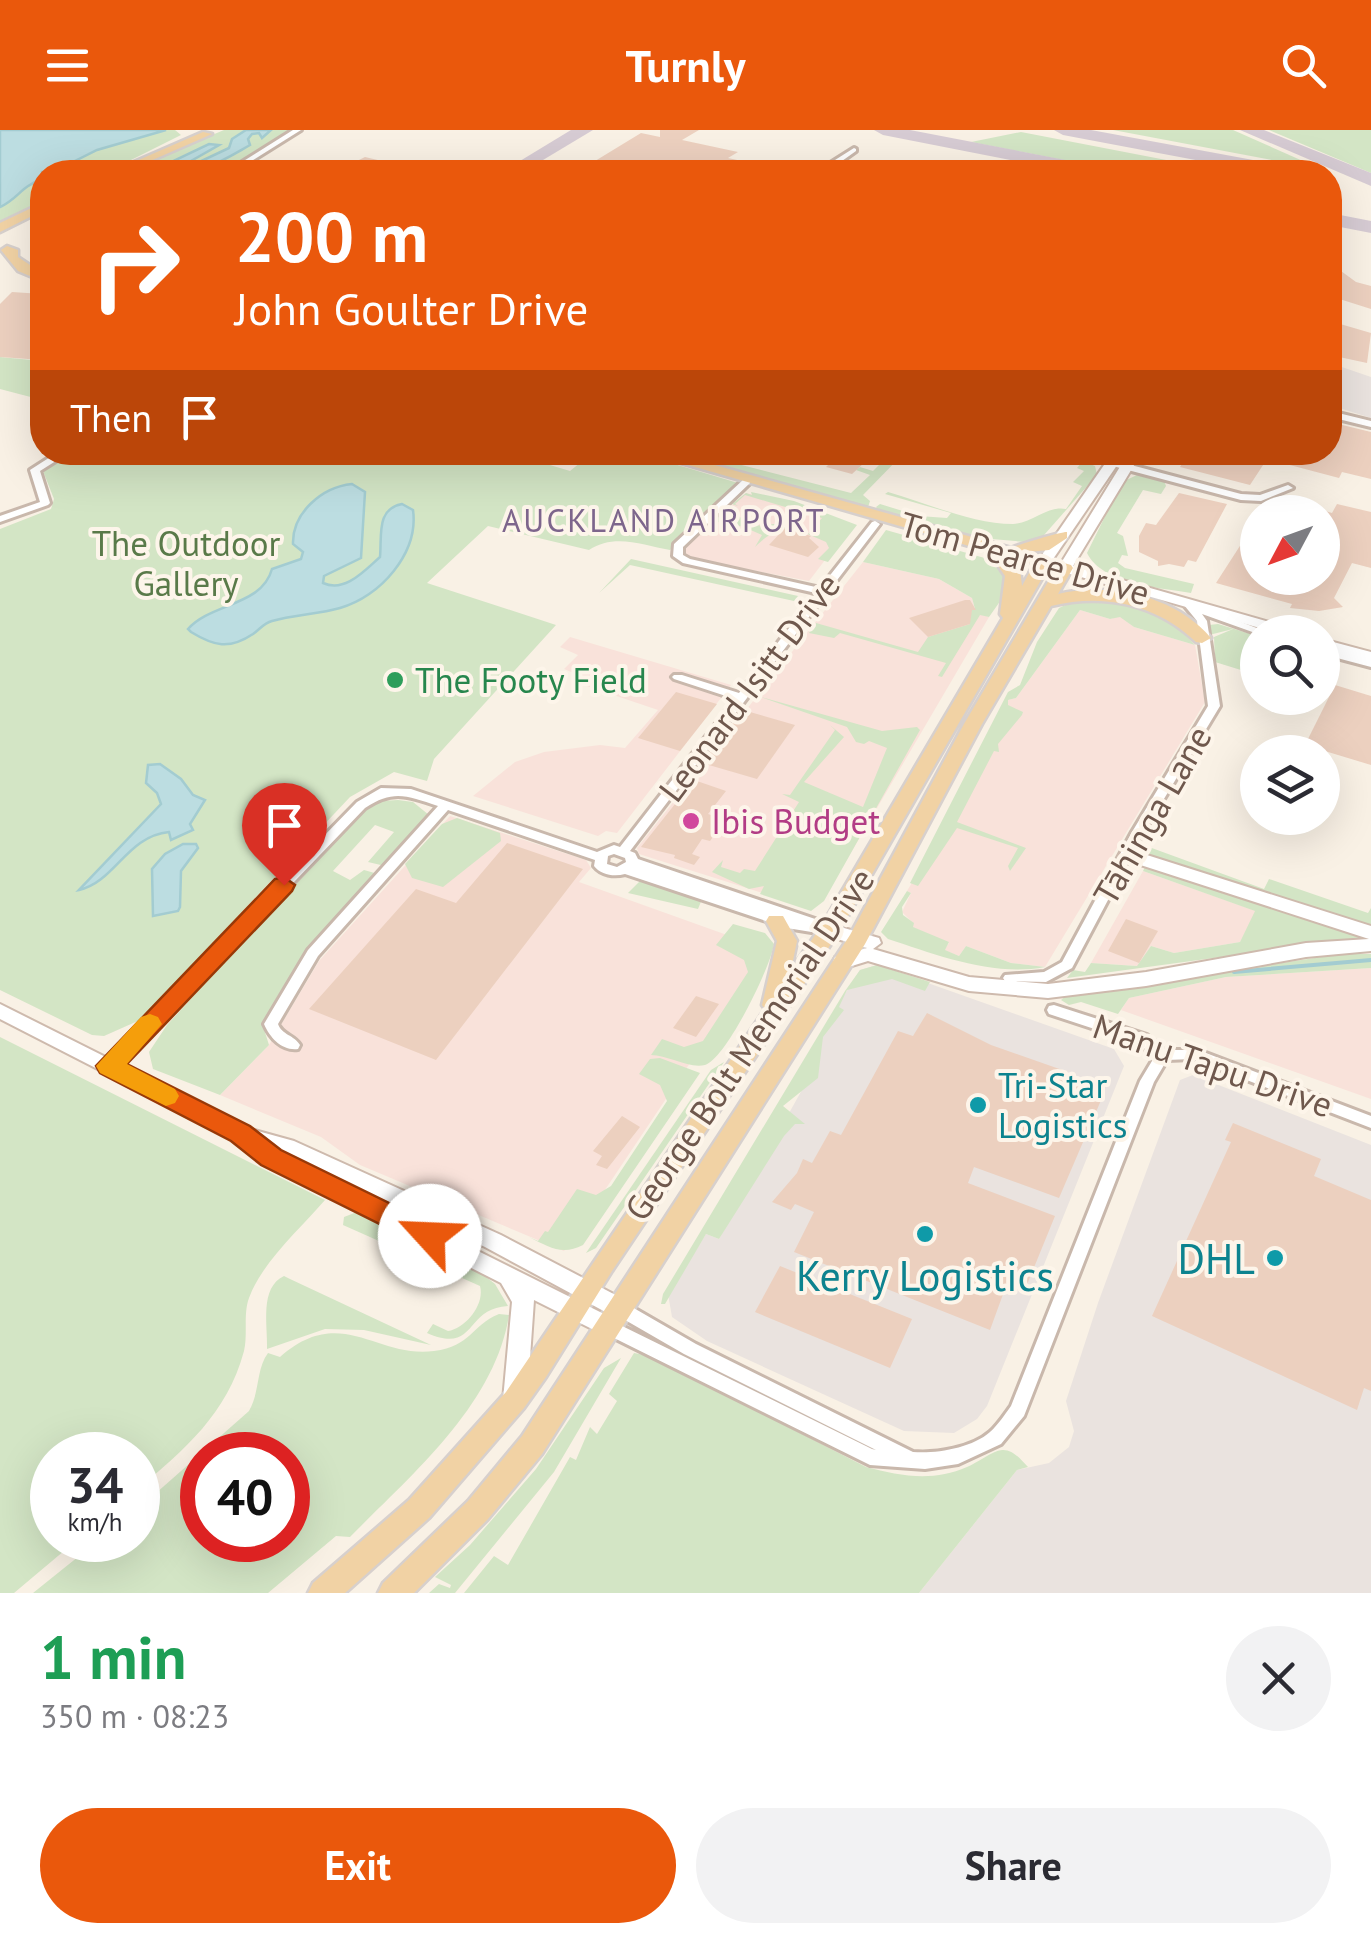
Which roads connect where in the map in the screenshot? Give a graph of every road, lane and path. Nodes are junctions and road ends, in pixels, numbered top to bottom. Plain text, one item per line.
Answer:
1 (180, 130) edge
2 (298, 130) edge
3 (204, 131) edge
4 (174, 146) junction
5 (854, 150) dead end
6 (143, 160) edge
7 (249, 160) edge
8 (840, 160) edge
9 (30, 213) edge
10 (23, 216) junction
11 (0, 228) edge
12 (0, 236) edge
13 (3, 256) edge
14 (30, 271) edge
15 (1342, 417) edge
16 (1371, 424) edge
17 (44, 465) edge
18 (693, 465) edge
19 (1117, 465) edge
20 (1118, 465) edge
21 (1133, 465) edge
22 (747, 481) junction
23 (1288, 488) dead end
24 (786, 492) junction
25 (0, 519) edge
26 (875, 524) junction
27 (1084, 534) junction
28 (1060, 535) junction
29 (972, 542) junction
30 (1001, 558) junction
31 (1042, 566) junction
32 (1063, 571) junction
33 (1114, 581) junction
34 (820, 592) junction
35 (1045, 602) junction
36 (1189, 605) junction
37 (1240, 619) edge
38 (1007, 622) junction
39 (1240, 624) edge
40 (1202, 638) junction
41 (1340, 649) edge
42 (1340, 654) edge
43 (1371, 661) edge
44 (678, 677) dead end
45 (740, 697) junction
46 (446, 805) junction
47 (1128, 855) junction
48 (600, 856) junction
49 (627, 860) junction
50 (776, 921) junction
51 (830, 930) junction
52 (1371, 932) edge
53 (858, 939) junction
54 (1371, 945) edge
55 (842, 962) junction
56 (1219, 965) junction
57 (1010, 978) junction
58 (1054, 1010) dead end
59 (0, 1011) edge
60 (770, 1017) junction
61 (294, 1045) dead end
62 (1163, 1055) junction
63 (109, 1066) junction
64 (1371, 1122) edge
65 (241, 1134) junction
66 (503, 1272) junction
67 (581, 1301) junction
68 (614, 1318) junction
69 (515, 1400) junction
70 (323, 1593) edge
71 (394, 1593) edge

1 - 4 main road
2 - 7 street
3 - 4 main road
4 - 6 main road
5 - 8 street
9 - 10 main road
10 - 11 main road
10 - 12 main road
13 - 14 main road
15 - 16 street
17 - 25 street
18 - 22 main road, Tom Pearce Drive
19 - 28 street, George Bolt Memorial Drive
20 - 27 street, George Bolt Memorial Drive
21 - 23 street
22 - 24 main road, Tom Pearce Drive
22 - 34 street
24 - 26 main road, Tom Pearce Drive
24 - 29 main road, Tom Pearce Drive
26 - 30 main road, Tom Pearce Drive
26 - 34 street, Leonard Isitt Drive
27 - 32 street, George Bolt Memorial Drive
27 - 33 street
28 - 29 main road
28 - 31 street, George Bolt Memorial Drive
29 - 31 main road, Tom Pearce Drive
30 - 31 main road, Tom Pearce Drive
30 - 38 main road
31 - 32 main road, Tom Pearce Drive
31 - 38 main road, George Bolt Memorial Drive
32 - 33 street, Tom Pearce Drive
32 - 35 main road, George Bolt Memorial Drive
33 - 36 street, Tom Pearce Drive
34 - 45 street, Leonard Isitt Drive
35 - 40 main road
35 - 53 main road, George Bolt Memorial Drive
36 - 37 street
36 - 39 street, Tom Pearce Drive
36 - 40 street, Tāhinga Lane
38 - 51 main road, George Bolt Memorial Drive
40 - 47 street, Tāhinga Lane
41 - 43 street
42 - 43 street
44 - 45 street
45 - 49 street, Leonard Isitt Drive
46 - 48 street
46 - 61 street
46 - 63 street
47 - 52 street
47 - 57 street, Tāhinga Lane
48 - 49 street
48 - 49 street
49 - 50 street
49 - 51 street
50 - 51 street
50 - 60 main road
51 - 53 street
51 - 60 main road, George Bolt Memorial Drive
53 - 55 main road, George Bolt Memorial Drive
53 - 57 street
54 - 56 street
55 - 56 street
55 - 68 main road, George Bolt Memorial Drive
56 - 57 street
58 - 62 street, Manu Tapu Drive
59 - 63 street
60 - 67 main road, George Bolt Memorial Drive
62 - 64 street, Manu Tapu Drive
62 - 68 street
63 - 65 street
65 - 66 street
65 - 67 street
66 - 67 street
66 - 69 street
67 - 68 street
67 - 69 main road, George Bolt Memorial Drive
68 - 71 main road, George Bolt Memorial Drive
69 - 70 main road, George Bolt Memorial Drive

